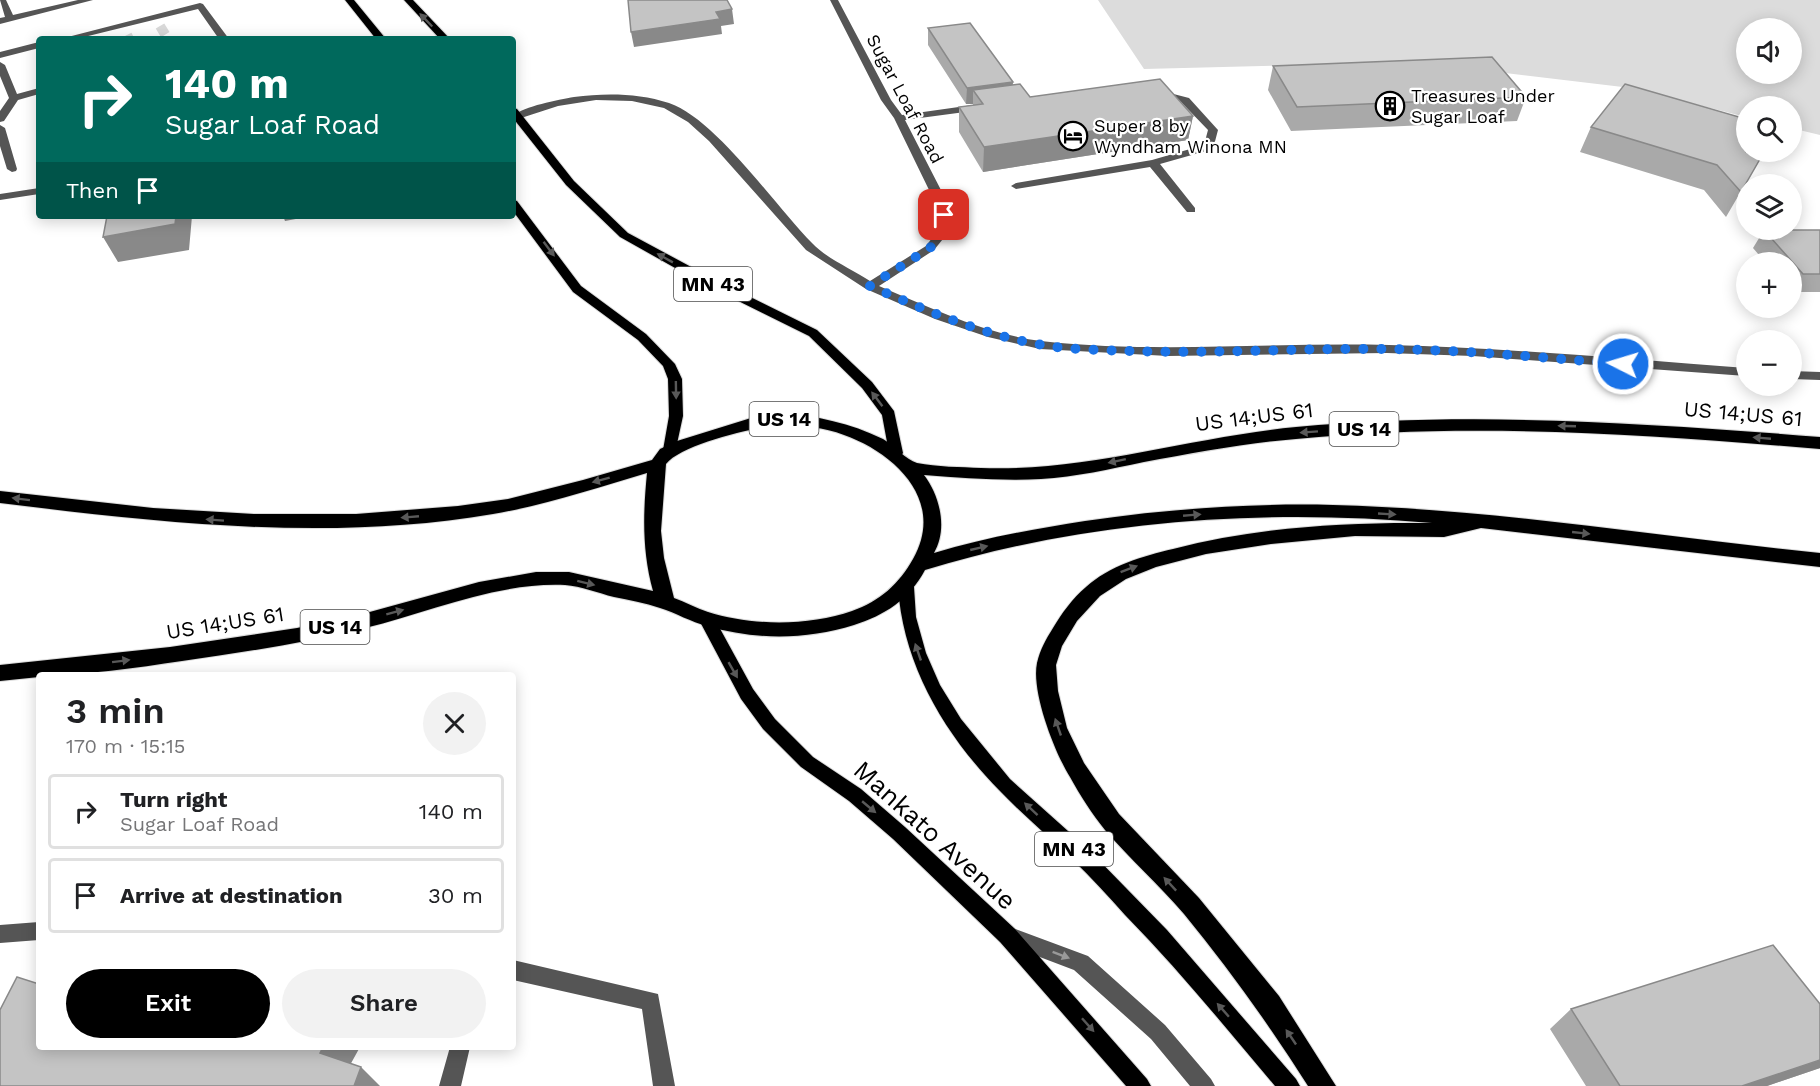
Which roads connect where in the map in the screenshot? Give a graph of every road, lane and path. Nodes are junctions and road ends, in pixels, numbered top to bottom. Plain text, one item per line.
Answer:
1 (2, 0) edge
2 (89, 0) edge
3 (349, 0) edge
4 (408, 0) edge
5 (834, 0) edge
6 (10, 18) junction
7 (154, 18) junction
8 (0, 21) edge
9 (120, 26) junction
10 (160, 26) tunnel mouth
11 (127, 34) dead end
12 (88, 36) edge
13 (222, 36) edge
14 (379, 36) edge
15 (442, 36) edge
16 (36, 46) edge
17 (0, 55) edge
18 (0, 65) edge
19 (1150, 91) edge
20 (36, 93) edge
21 (14, 98) junction
22 (991, 106) edge
23 (516, 114) edge
24 (516, 115) edge
25 (899, 118) junction
26 (0, 119) edge
27 (0, 128) edge
28 (1153, 164) junction
29 (12, 169) dead end
30 (1016, 186) dead end
31 (36, 191) edge
32 (0, 197) edge
33 (516, 207) edge
34 (1191, 210) dead end
35 (870, 286) junction
36 (1736, 371) edge
37 (1802, 375) edge
38 (1820, 376) edge
39 (1820, 443) edge
40 (670, 450) junction
41 (896, 453) junction
42 (657, 464) junction
43 (911, 468) junction
44 (0, 497) edge
45 (1479, 522) junction
46 (1820, 560) edge
47 (923, 564) junction
48 (906, 587) junction
49 (666, 602) junction
50 (706, 618) junction
51 (0, 673) edge
52 (36, 931) edge
53 (0, 934) edge
54 (1007, 935) junction
55 (516, 971) edge
56 (459, 1050) edge
57 (450, 1086) edge
58 (664, 1086) edge
59 (1140, 1086) edge
60 (1204, 1086) edge
61 (1289, 1086) edge
62 (1323, 1086) edge

1 - 6 street
2 - 6 street
3 - 14 main road
15 -> 4 main road
5 - 25 street, Sugar Loaf Road
6 - 8 street
7 - 9 street
7 - 10 street
7 - 13 street
9 - 11 street
9 - 12 street
16 - 17 street
18 - 21 street
19 - 28 street
20 - 21 street
21 - 26 street
22 - 25 street
23 - 35 street
41 -> 24 main road, MN 43
25 - 35 street, Sugar Loaf Road
27 - 29 street
28 - 30 street
28 - 34 street
31 - 32 street
33 -> 40 main road
35 - 36 street
37 - 38 street
39 -> 43 highway, US 14;US 61 / US 14
40 - 41 highway, US 14;US 61 / US 14
40 - 42 highway, US 14;US 61 / US 14
41 - 43 highway, US 14;US 61 / US 14
42 -> 44 highway
42 - 49 highway
43 - 47 highway, US 14;US 61 / US 14
45 -> 46 highway
47 -> 45 highway
62 -> 45 highway
47 - 48 highway, US 14;US 61 / US 14
48 - 50 highway, US 14;US 61 / US 14
61 -> 48 main road, MN 43
49 - 50 highway, US 14;US 61 / US 14
51 -> 49 highway, US 14;US 61 / US 14
50 -> 54 main road, Mankato Avenue
52 - 53 street
54 -> 59 main road, Mankato Avenue
54 -> 60 street
55 - 58 street
56 - 57 street

